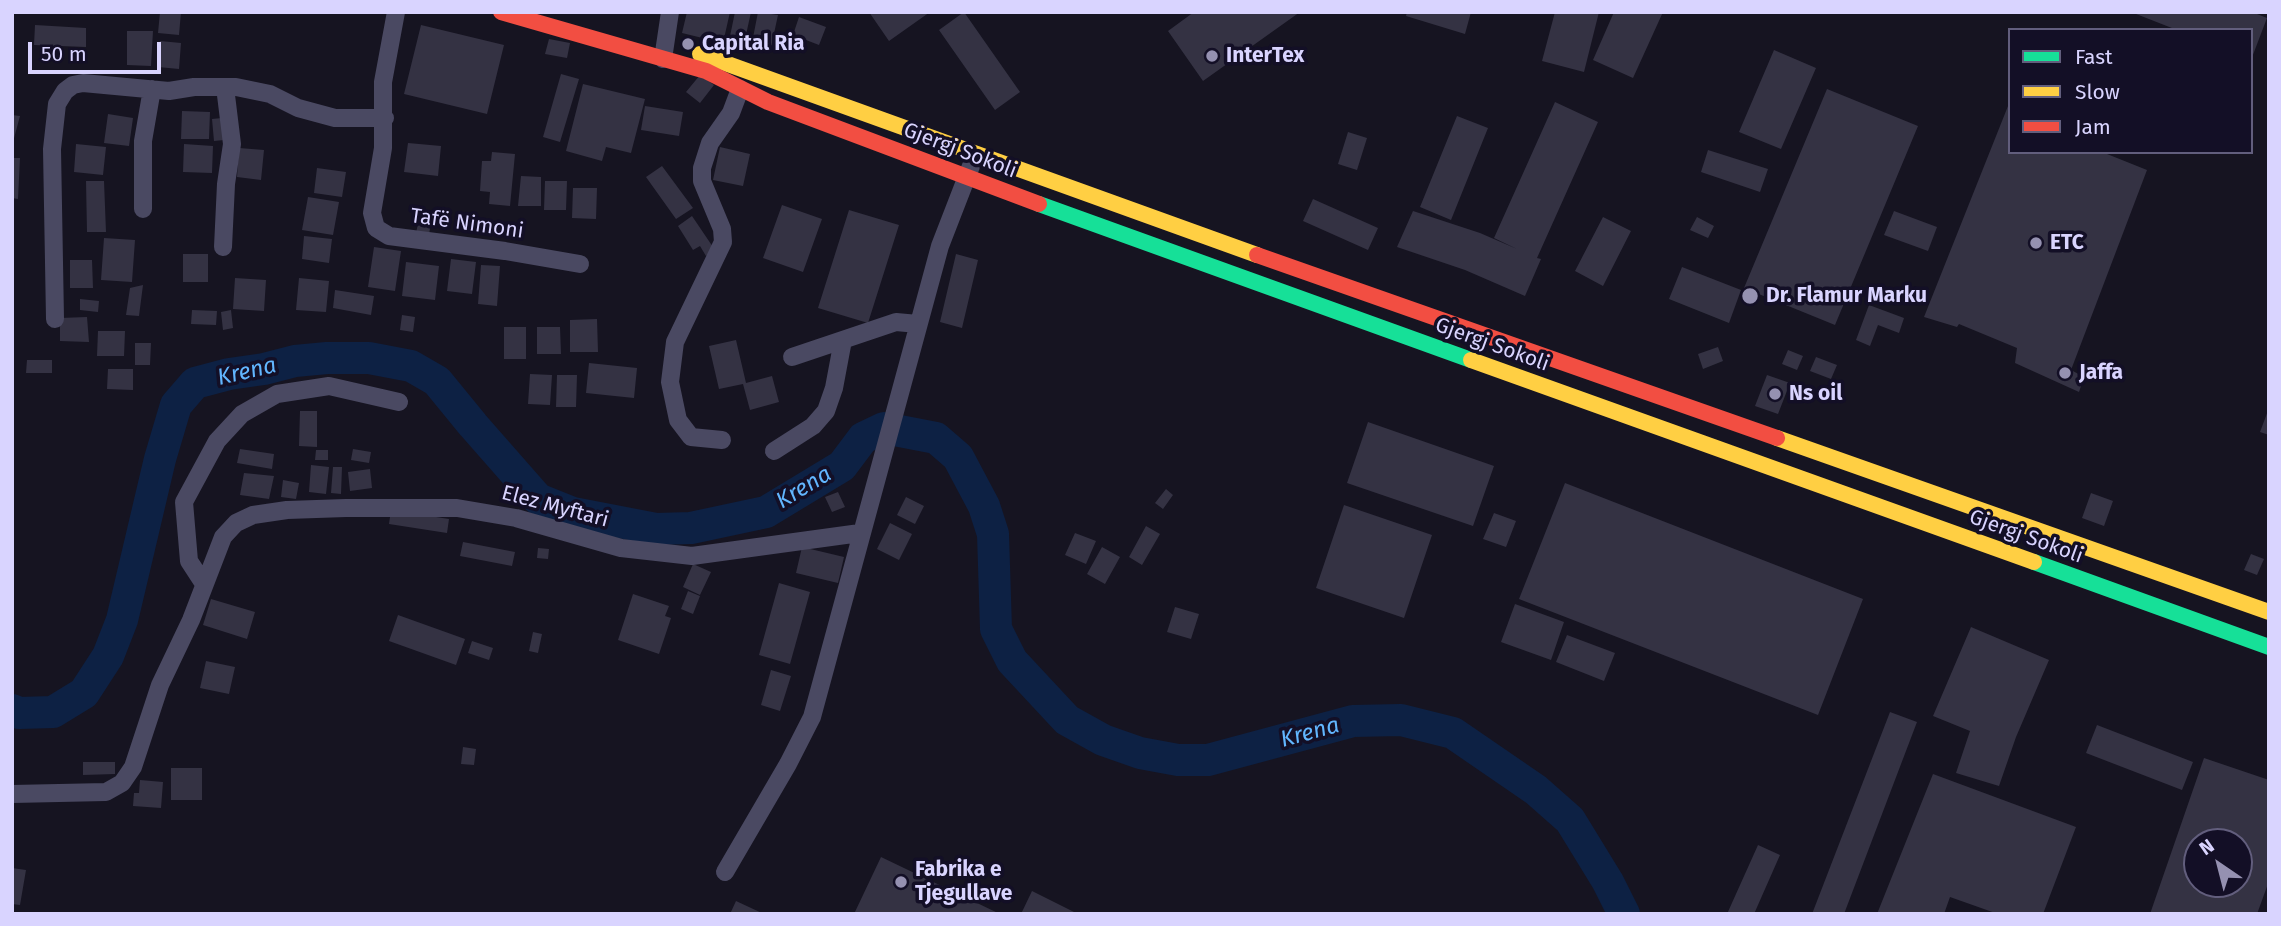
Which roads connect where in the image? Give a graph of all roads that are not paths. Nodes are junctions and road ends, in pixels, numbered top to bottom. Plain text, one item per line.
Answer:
1 (396, 12) edge
2 (501, 12) edge
3 (549, 12) edge
4 (670, 12) edge
5 (665, 52) junction
6 (710, 65) junction
7 (225, 87) junction
8 (152, 89) junction
9 (740, 89) junction
10 (385, 118) junction
11 (976, 153) junction
12 (967, 176) junction
13 (142, 209) dead end
14 (223, 247) dead end
15 (580, 264) dead end
16 (55, 319) dead end
17 (918, 324) junction
18 (844, 340) junction
19 (792, 356) dead end
20 (399, 402) dead end
21 (722, 440) dead end
22 (774, 451) dead end
23 (860, 533) junction
24 (204, 584) junction
25 (2269, 612) edge
26 (2269, 647) edge
27 (12, 794) edge
28 (725, 872) dead end

1 - 10 street, Tafë Nimoni
2 - 5 main road
3 - 5 main road
4 - 5 street
5 - 6 main road
6 - 9 main road, Gjergj Sokoli
6 - 11 main road, Gjergj Sokoli
7 - 8 street
7 - 10 street
7 - 14 street
8 - 13 street
8 - 16 street
9 - 12 main road, Gjergj Sokoli
9 - 21 street
10 - 15 street, Tafë Nimoni
11 - 12 street
11 - 25 main road, Gjergj Sokoli
12 - 17 street
12 - 26 main road, Gjergj Sokoli
17 - 18 street
17 - 23 street
18 - 19 street
18 - 22 street
20 - 24 street
23 - 24 street, Elez Myftari
23 - 28 street
24 - 27 street, Elez Myftari

